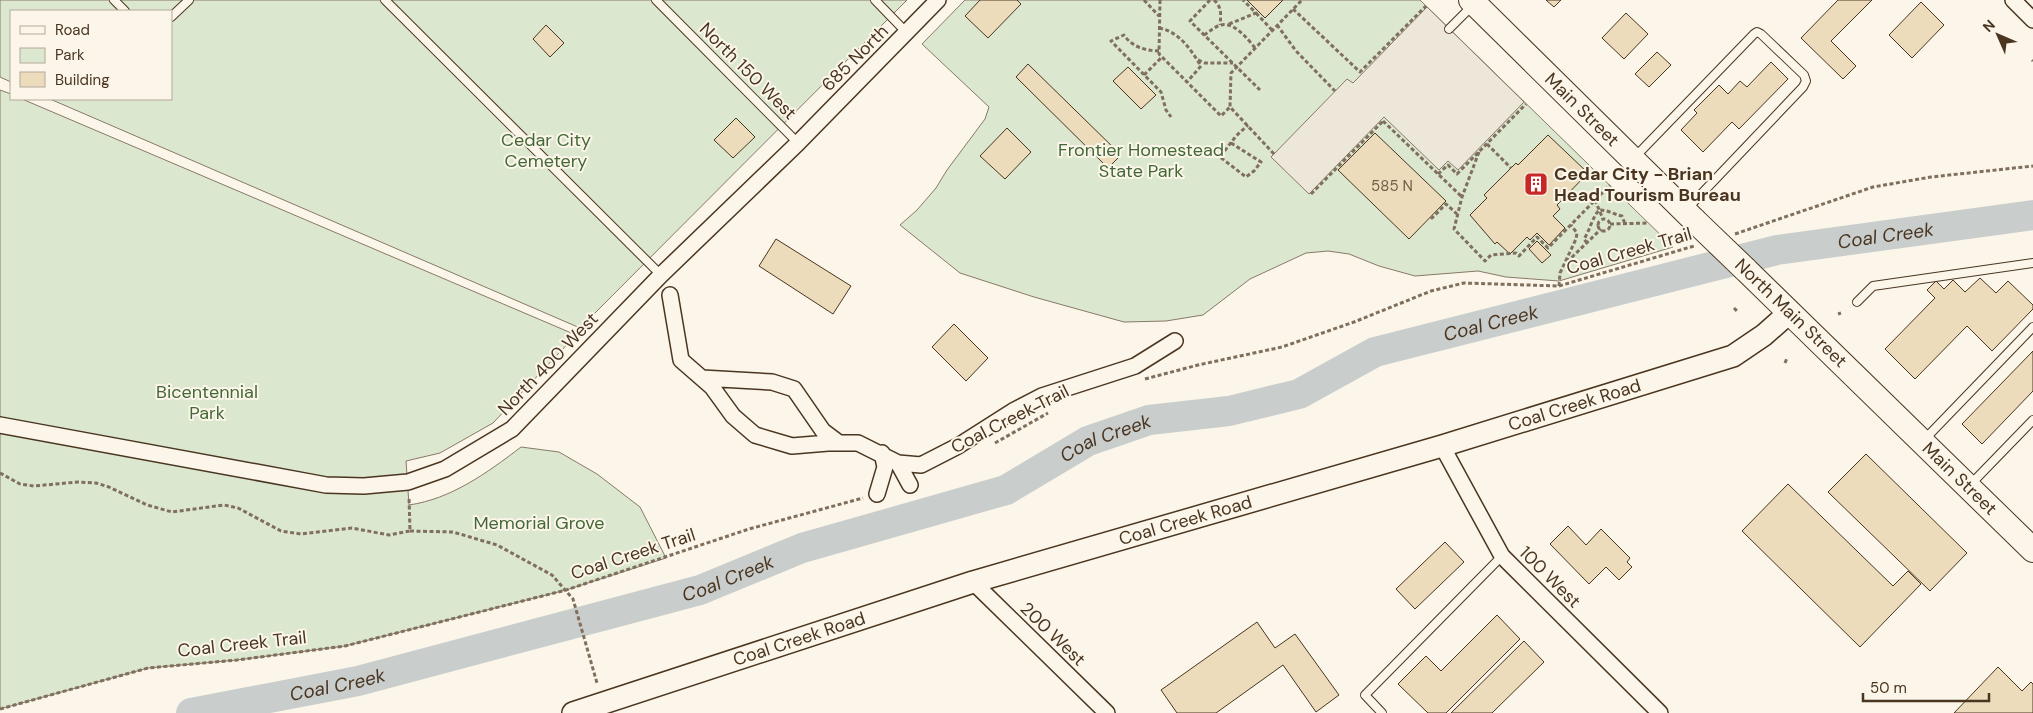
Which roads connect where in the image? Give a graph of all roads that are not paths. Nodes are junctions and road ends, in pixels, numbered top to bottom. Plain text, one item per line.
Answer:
1 (114, 0) edge
2 (189, 0) edge
3 (385, 0) edge
4 (656, 0) edge
5 (875, 0) edge
6 (938, 0) edge
7 (2013, 0) edge
8 (1474, 1) edge
9 (125, 10) edge
10 (172, 17) edge
11 (2033, 20) edge
12 (1449, 29) dead end
13 (906, 32) junction
14 (798, 143) junction
15 (1632, 159) junction
16 (1689, 215) junction
17 (2033, 263) edge
18 (661, 275) junction
19 (670, 295) dead end
20 (1857, 302) dead end
21 (1790, 312) junction
22 (2033, 327) edge
23 (1175, 341) dead end
24 (702, 378) junction
25 (1888, 407) joint
26 (2033, 420) edge
27 (0, 425) edge
28 (1922, 441) junction
29 (839, 443) junction
30 (1442, 446) junction
31 (882, 453) junction
32 (898, 463) junction
33 (910, 485) dead end
34 (1968, 486) junction
35 (877, 494) road end
36 (2033, 550) edge
37 (1502, 556) junction
38 (973, 582) junction
39 (605, 708) edge
40 (573, 713) edge
41 (1107, 713) edge
42 (1382, 713) edge
43 (1660, 713) edge

1 - 9 lane
2 - 10 lane
3 - 18 lane
4 - 14 lane, North 150 West
5 - 13 lane
6 - 13 street, 685 North
7 - 11 street
8 - 12 lane
8 - 15 main road, Main Street
13 - 14 street, 685 North
14 - 18 street, North 400 West
15 - 16 main road, Main Street
15 - 16 lane
16 - 21 main road, North Main Street, bridge
17 - 20 lane
18 - 27 street, North 400 West
19 - 24 street
21 - 25 main road, North Main Street
21 - 30 main road, Coal Creek Road
22 - 28 lane
23 - 32 street
24 - 29 street
24 - 29 street
25 - 28 main road, Main Street
26 - 34 lane
28 - 34 main road, Main Street
29 - 31 street
30 - 37 street, 100 West
30 - 38 main road, Coal Creek Road
31 - 32 street
31 - 35 street
32 - 33 street
34 - 36 main road, Main Street
37 - 42 lane
37 - 43 street, 100 West
38 - 39 main road, Coal Creek Road
38 - 41 street, 200 West
39 - 40 main road, Coal Creek Road

